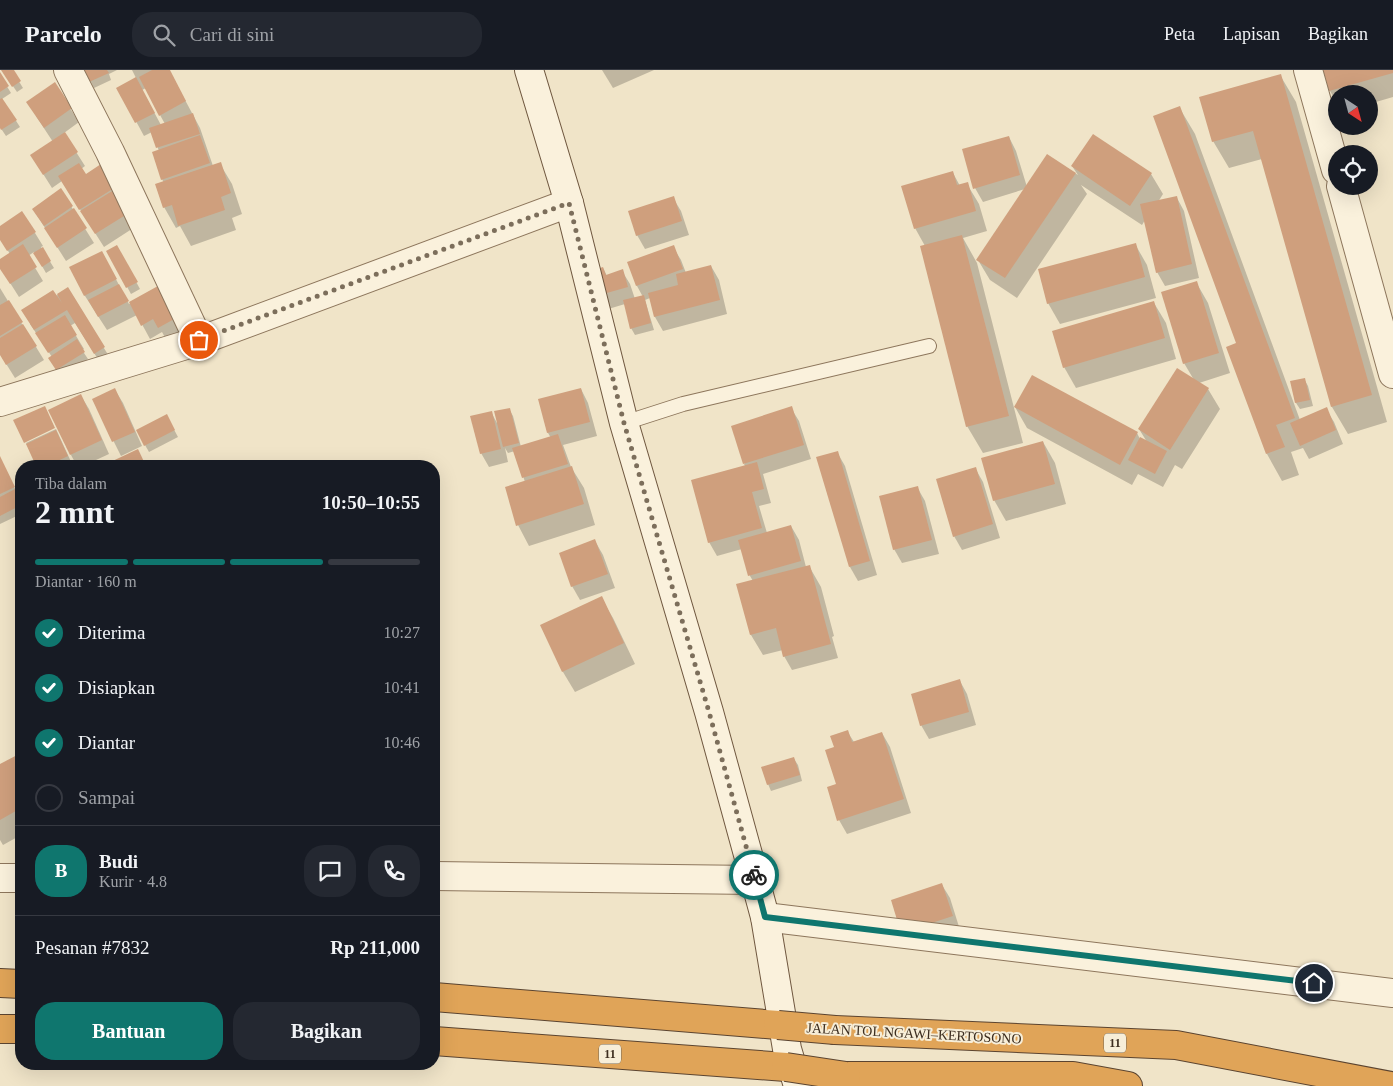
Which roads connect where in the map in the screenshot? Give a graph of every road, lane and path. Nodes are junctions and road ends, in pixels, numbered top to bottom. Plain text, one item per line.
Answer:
1 (68, 70) edge
2 (529, 70) edge
3 (1308, 70) edge
4 (1329, 145) edge
5 (1343, 195) edge
6 (569, 203) junction
7 (199, 340) junction
8 (929, 346) dead end
9 (1393, 374) edge
10 (0, 402) edge
11 (624, 423) junction
12 (440, 876) edge
13 (0, 878) edge
14 (15, 878) edge
15 (755, 880) junction
16 (765, 917) junction
17 (0, 983) edge
18 (15, 984) edge
19 (1393, 993) edge
20 (440, 997) edge
21 (0, 1029) edge
22 (15, 1029) edge
23 (440, 1042) edge
24 (792, 1076) edge
25 (1128, 1086) edge
26 (1391, 1086) edge

1 - 7 street
2 - 6 street
3 - 4 street
5 - 9 street
6 - 7 street
6 - 11 street
7 - 10 street
8 - 11 lane
11 - 15 street
12 - 15 street
13 - 14 street
15 - 16 street
16 - 19 street
16 - 24 street
17 - 18 highway
20 - 26 highway, JALAN TOL NGAWI–KERTOSONO / 11, bridge
21 - 22 highway
23 - 24 highway, 11
24 - 25 highway, 11, bridge

